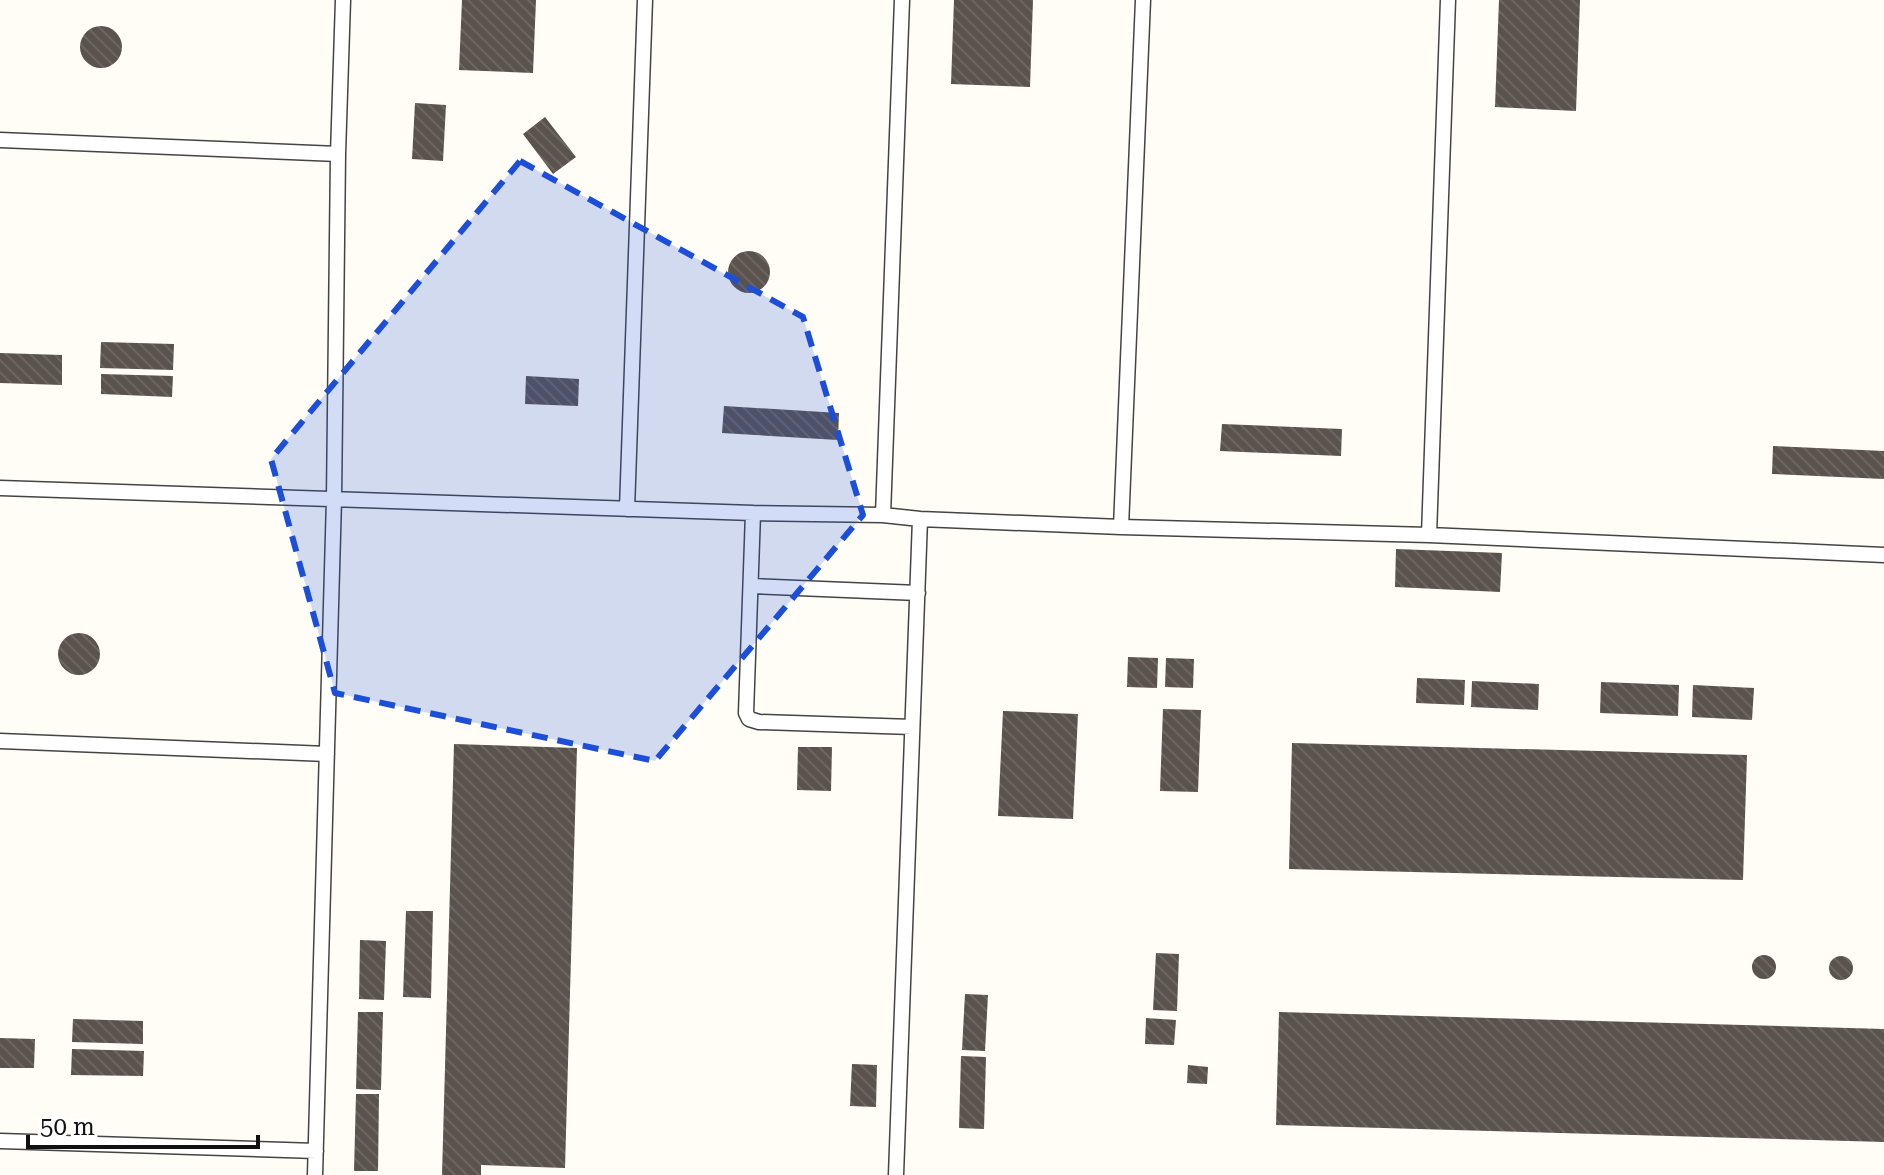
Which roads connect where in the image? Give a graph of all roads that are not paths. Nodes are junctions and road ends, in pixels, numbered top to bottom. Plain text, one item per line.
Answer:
1 (343, 0) edge
2 (645, 0) edge
3 (902, 0) edge
4 (1143, 0) edge
5 (1448, 0) edge
6 (0, 140) edge
7 (338, 154) junction
8 (0, 488) edge
9 (334, 499) junction
10 (627, 509) junction
11 (753, 513) junction
12 (883, 515) junction
13 (920, 519) junction
14 (1121, 527) junction
15 (1429, 535) junction
16 (1884, 555) edge
17 (752, 586) junction
18 (918, 593) junction
19 (912, 727) junction
20 (0, 741) edge
21 (327, 754) junction
22 (0, 1141) edge
23 (316, 1151) junction
24 (315, 1175) edge
25 (896, 1175) edge

1 - 7 lane
2 - 10 lane
3 - 12 lane
4 - 14 lane
5 - 15 lane
6 - 7 lane
7 - 9 lane
8 - 9 lane
9 - 10 lane
9 - 21 lane
10 - 11 lane
11 - 12 lane
11 - 17 lane
12 - 13 lane
13 - 14 lane
13 - 18 lane
14 - 15 lane
15 - 16 lane
17 - 18 lane
17 - 19 lane
18 - 19 lane
19 - 25 lane
20 - 21 lane
21 - 23 lane
22 - 23 lane
23 - 24 lane

